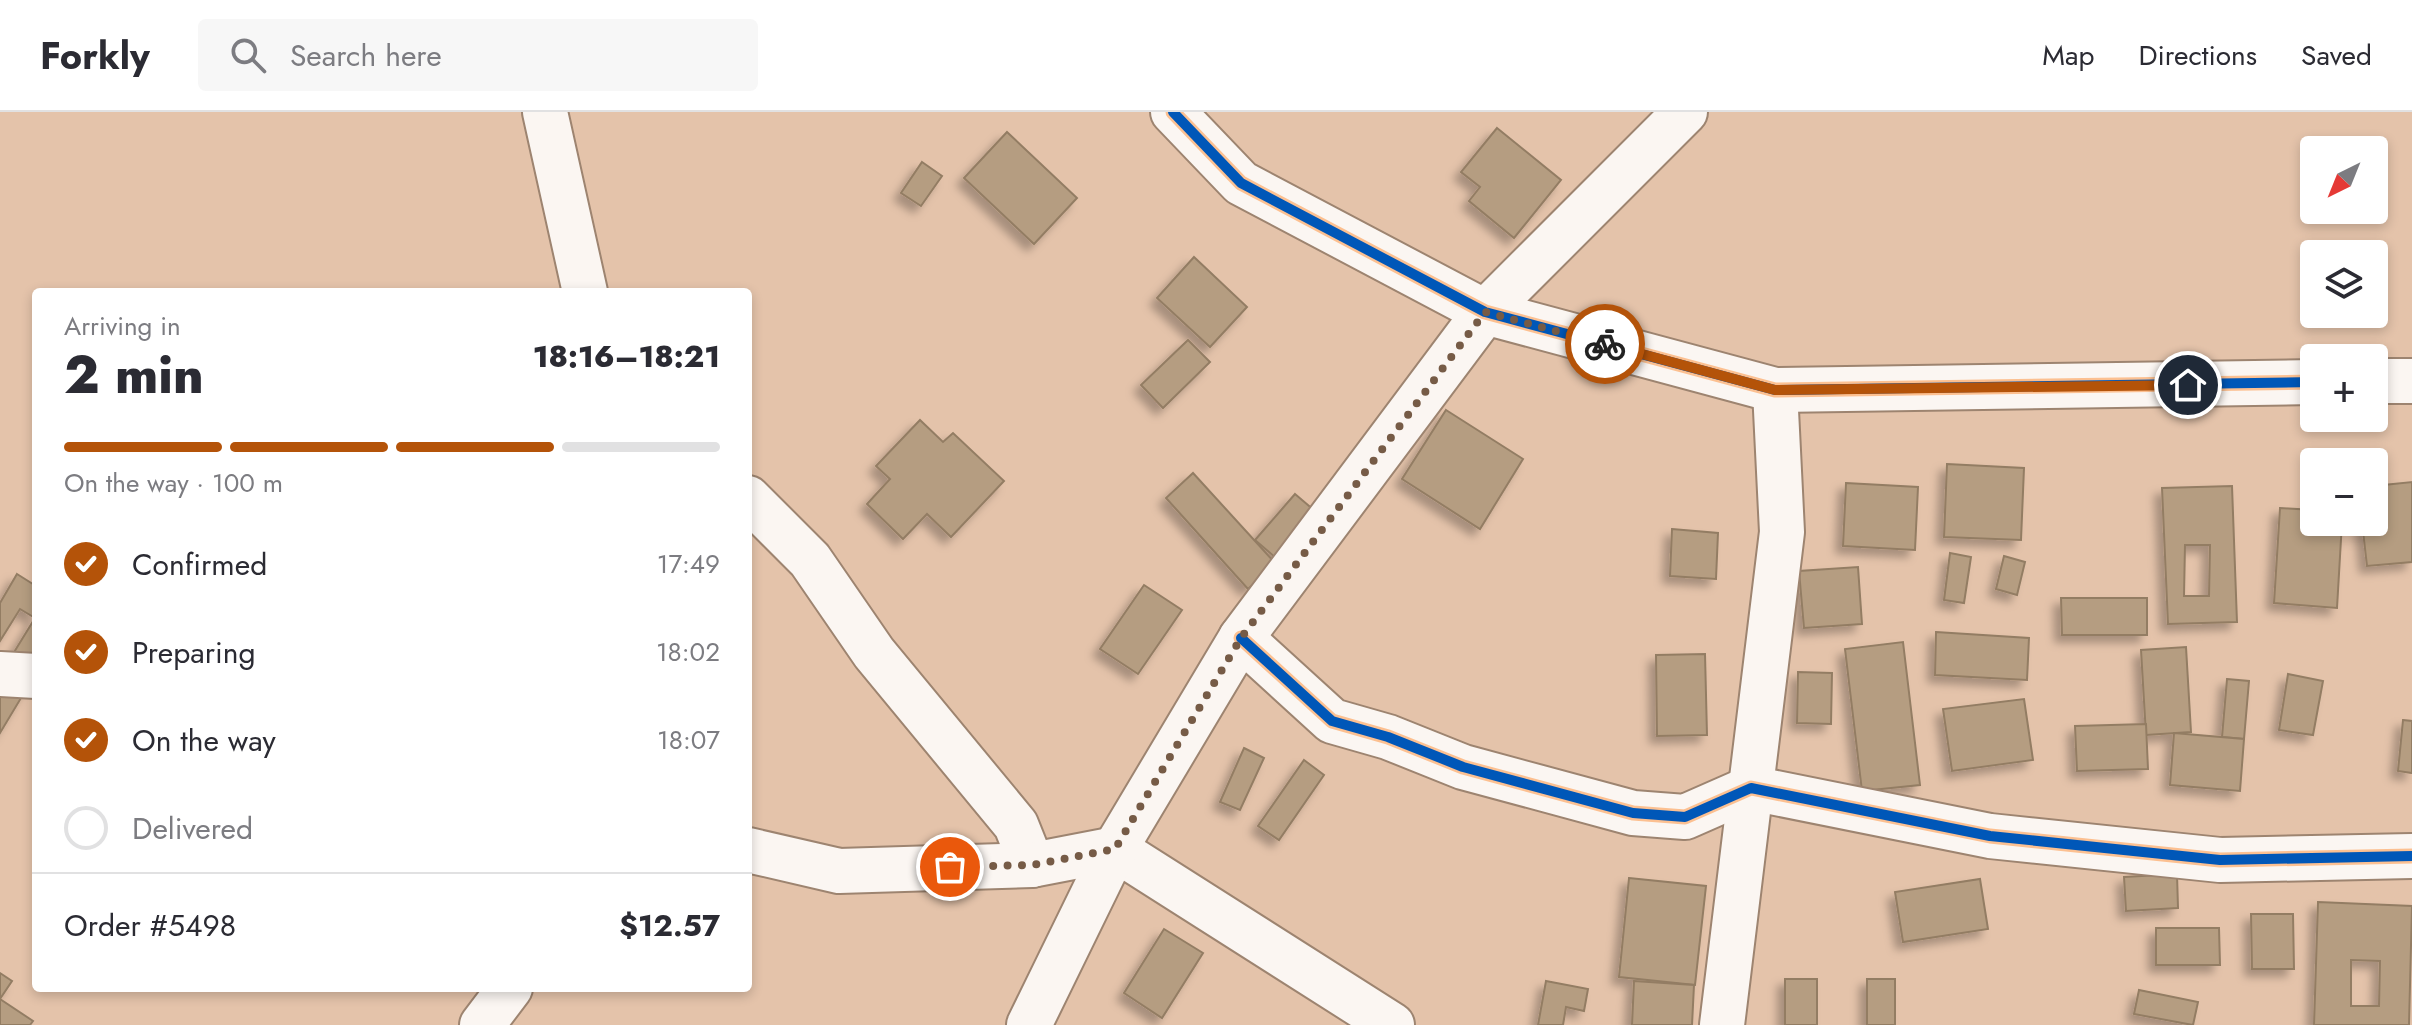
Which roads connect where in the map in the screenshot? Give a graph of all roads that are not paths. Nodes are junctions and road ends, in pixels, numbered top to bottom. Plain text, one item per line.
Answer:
1 (545, 112) edge
2 (1173, 112) edge
3 (1685, 112) edge
4 (584, 288) edge
5 (1485, 312) junction
6 (2388, 381) edge
7 (2412, 381) edge
8 (2300, 382) edge
9 (1775, 390) junction
10 (752, 502) edge
11 (1241, 638) junction
12 (0, 674) edge
13 (32, 676) edge
14 (1751, 788) junction
15 (1115, 849) junction
16 (752, 851) edge
17 (2412, 856) edge
18 (1032, 865) junction
19 (507, 992) edge
20 (482, 1025) edge
21 (1029, 1025) edge
22 (1392, 1025) edge
23 (1722, 1025) edge

1 - 4 street
2 - 5 street
3 - 5 street
5 - 9 street
5 - 11 street
6 - 7 street
8 - 9 street
9 - 14 street
10 - 18 street
11 - 14 street
11 - 15 street
12 - 13 street
14 - 17 street
14 - 23 street
15 - 18 street
15 - 21 street
15 - 22 street
16 - 18 street
19 - 20 street

